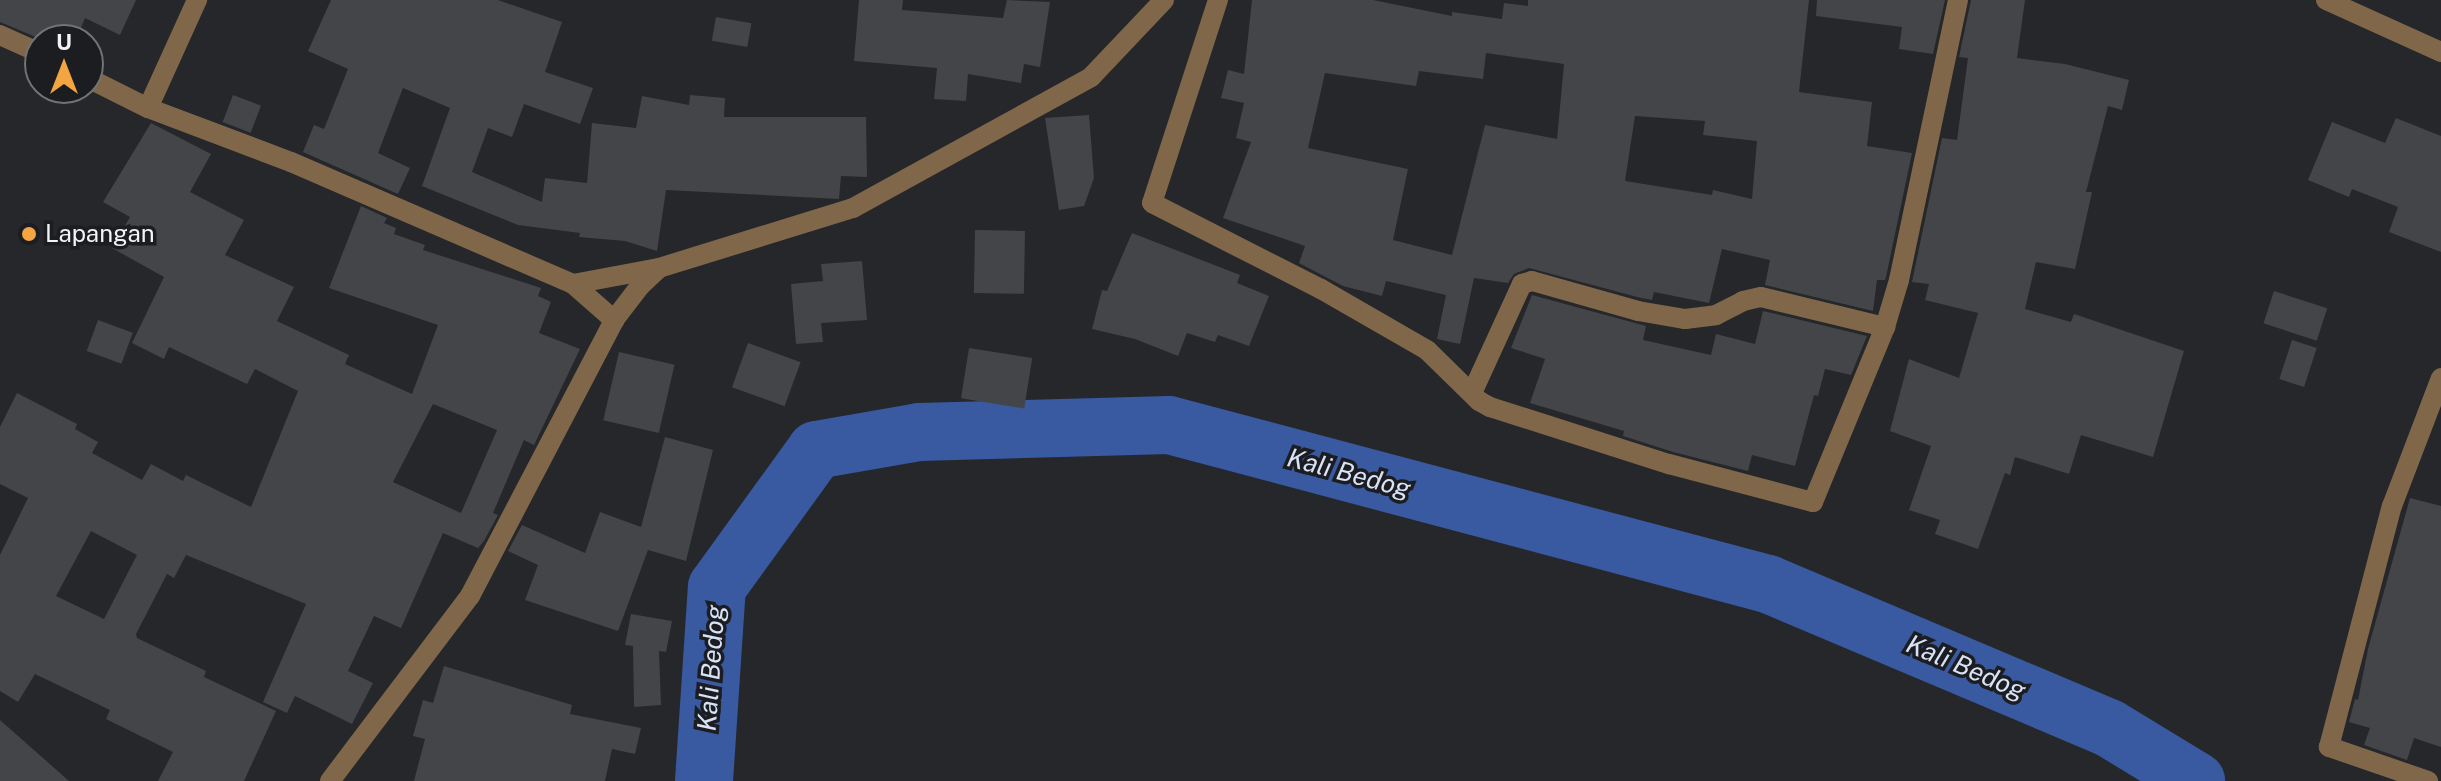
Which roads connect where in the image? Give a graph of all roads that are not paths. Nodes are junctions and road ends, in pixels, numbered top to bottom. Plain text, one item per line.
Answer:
1 (197, 0) edge
2 (1164, 0) edge
3 (1218, 0) edge
4 (1958, 0) edge
5 (2326, 0) edge
6 (0, 35) edge
7 (24, 46) edge
8 (2441, 52) edge
9 (104, 86) edge
10 (148, 108) junction
11 (659, 268) junction
12 (573, 284) junction
13 (614, 320) junction
14 (1885, 327) junction
15 (2441, 378) edge
16 (1472, 393) junction
17 (330, 781) edge
18 (2428, 781) edge

1 - 10 street
2 - 11 street
3 - 16 street
4 - 14 street
5 - 8 street
6 - 7 street
9 - 10 street
10 - 12 street
11 - 12 street
11 - 13 street
12 - 13 street
13 - 17 street
14 - 16 street
14 - 16 street
15 - 18 street

